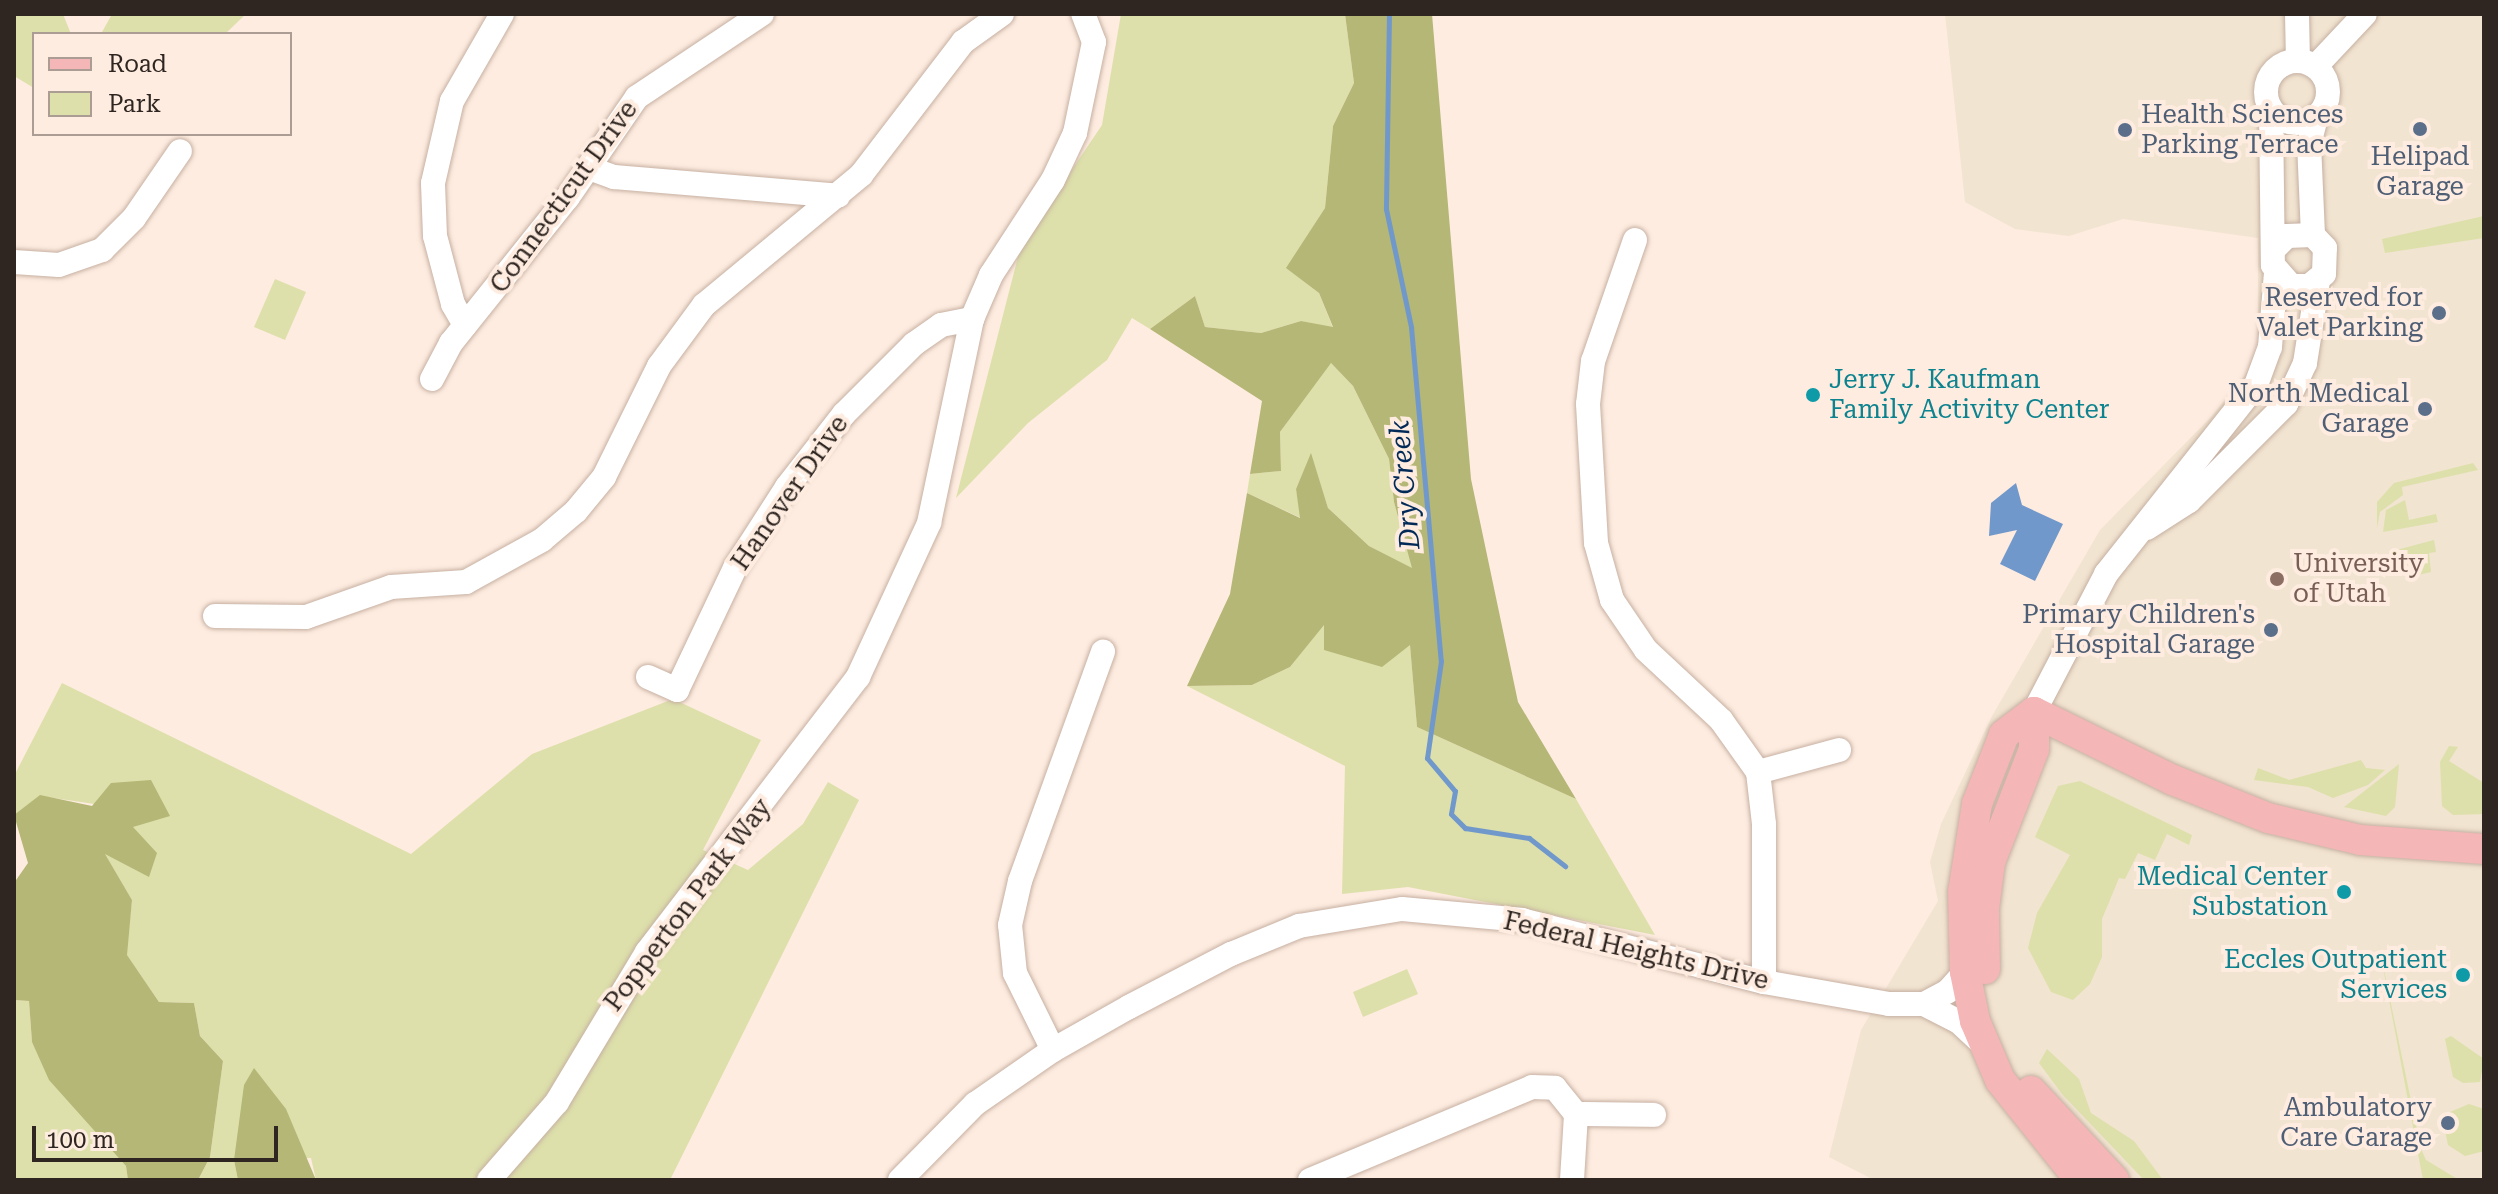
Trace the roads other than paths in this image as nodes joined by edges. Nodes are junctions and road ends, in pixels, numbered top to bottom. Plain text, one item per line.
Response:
1 (502, 14) edge
2 (762, 14) edge
3 (1002, 14) edge
4 (1083, 14) edge
5 (2297, 14) edge
6 (2365, 14) edge
7 (2307, 63) junction
8 (2271, 110) junction
9 (2316, 118) junction
10 (180, 151) dead end
11 (589, 168) junction
12 (838, 196) junction
13 (2295, 238) junction
14 (1635, 240) dead end
15 (14, 262) edge
16 (2279, 277) junction
17 (2314, 283) junction
18 (972, 319) junction
19 (465, 325) junction
20 (432, 379) dead end
21 (2141, 531) junction
22 (215, 616) dead end
23 (1103, 652) dead end
24 (648, 677) dead end
25 (2034, 712) junction
26 (1839, 750) dead end
27 (1758, 772) junction
28 (2484, 849) edge
29 (1965, 972) junction
30 (1764, 982) junction
31 (1924, 1004) junction
32 (1983, 1044) junction
33 (1053, 1050) junction
34 (1576, 1114) junction
35 (1654, 1115) dead end
36 (489, 1180) edge
37 (900, 1180) edge
38 (1310, 1180) edge
39 (1572, 1180) edge
40 (2080, 1180) edge
41 (2114, 1180) edge

1 - 19 street
2 - 11 street, Connecticut Drive
3 - 12 street
4 - 18 street, Popperton Park Way
5 - 7 street
6 - 7 street
7 - 8 street
7 - 9 street
8 - 9 street
8 - 13 street
9 - 13 street
10 - 15 street
11 - 12 street
11 - 19 street, Connecticut Drive
12 - 22 street
13 - 16 street
13 - 17 street
14 - 27 street
16 - 17 street
16 - 21 street
17 - 21 street
18 - 24 street, Hanover Drive
18 - 36 street, Popperton Park Way
19 - 20 street, Connecticut Drive
21 - 25 street
23 - 33 street
25 - 28 main road
25 - 29 main road
25 - 41 main road
26 - 27 street
27 - 30 street
29 - 31 street
29 - 32 main road
30 - 31 street, Federal Heights Drive
30 - 33 street, Federal Heights Drive
31 - 32 street, Federal Heights Drive
32 - 40 main road
33 - 37 street, Federal Heights Drive
34 - 35 street
34 - 38 street
34 - 39 street

